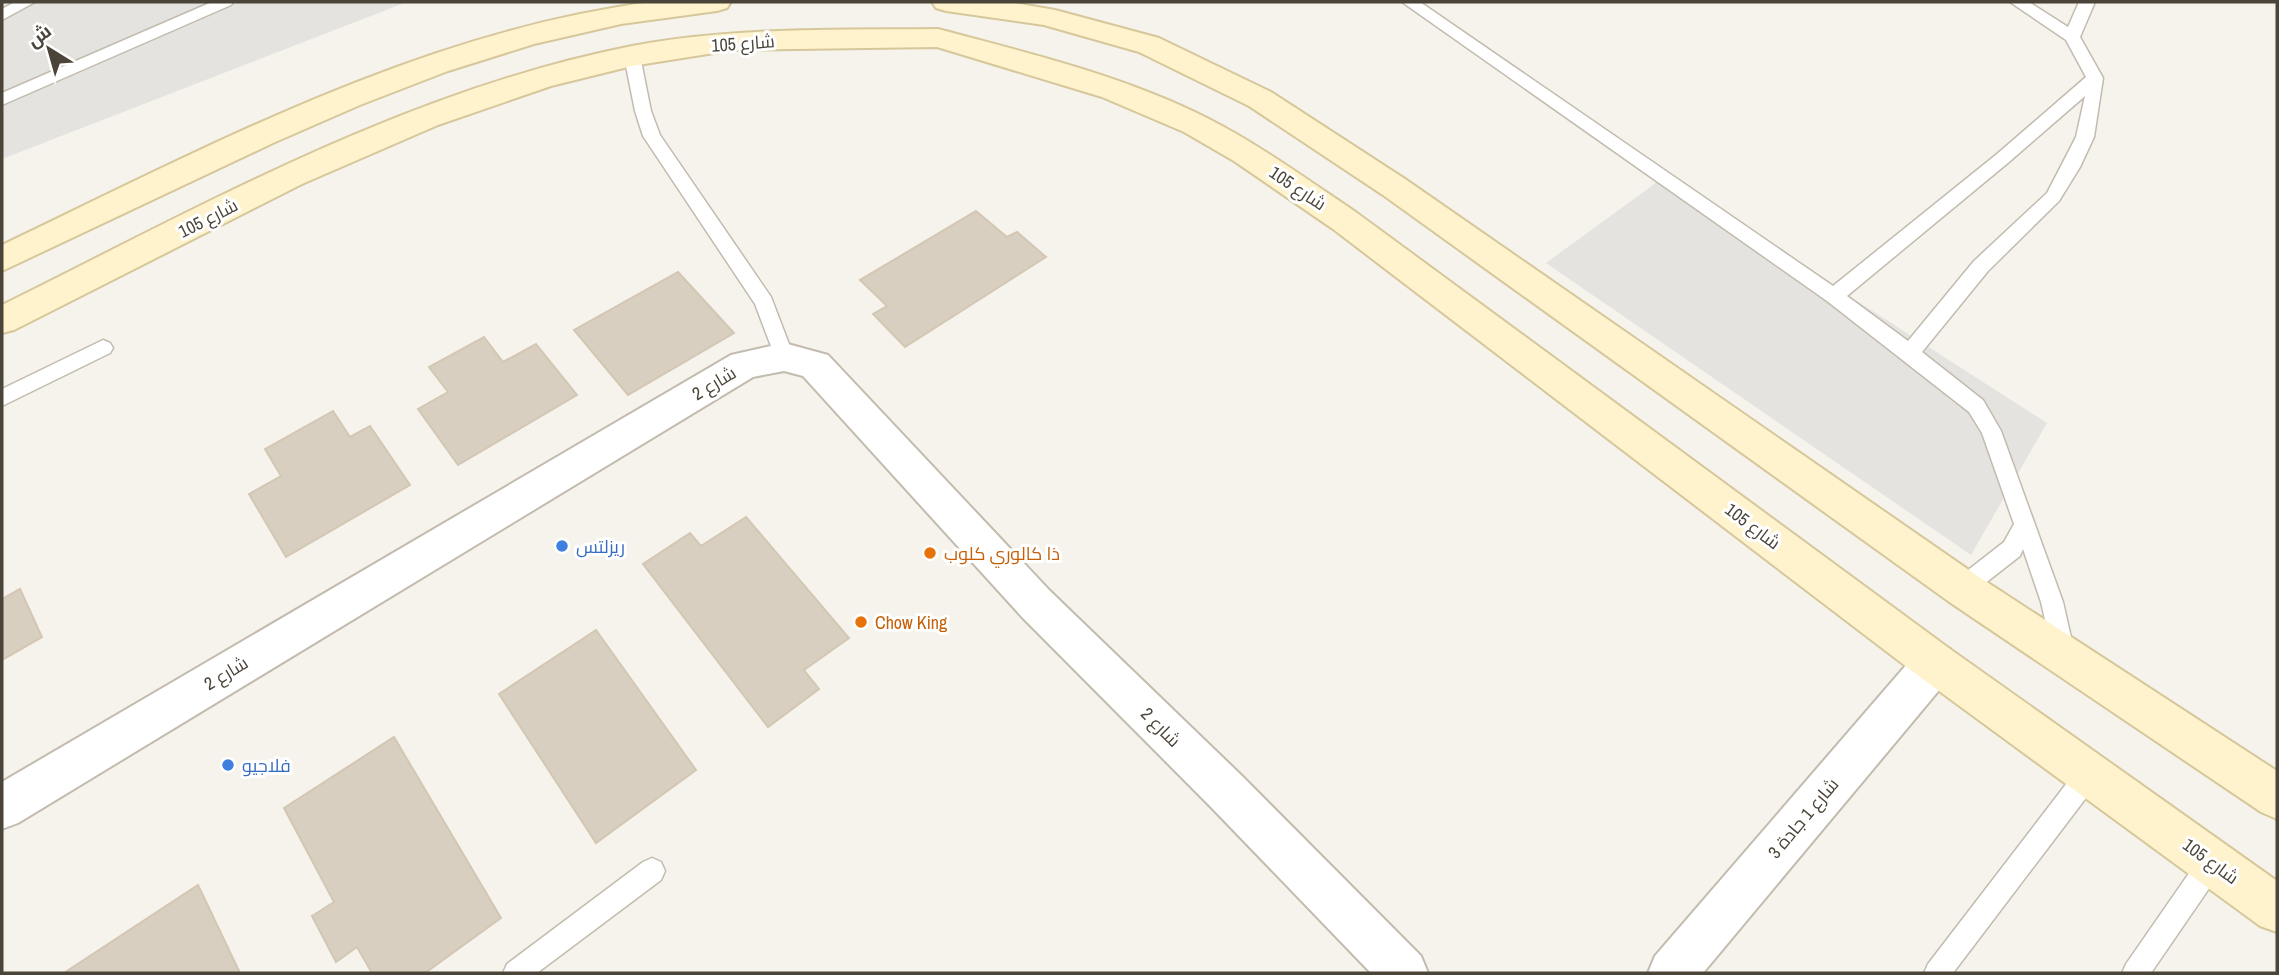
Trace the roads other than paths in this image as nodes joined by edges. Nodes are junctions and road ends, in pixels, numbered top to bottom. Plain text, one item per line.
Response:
1 (27, 2) edge
2 (225, 2) edge
3 (717, 2) edge
4 (946, 2) edge
5 (1410, 2) edge
6 (2018, 2) edge
7 (2087, 2) edge
8 (2, 15) edge
9 (2072, 37) junction
10 (632, 56) junction
11 (2095, 78) junction
12 (2, 99) edge
13 (1394, 187) junction
14 (116, 204) junction
15 (1345, 220) junction
16 (154, 246) junction
17 (2, 258) edge
18 (1834, 296) junction
19 (2, 320) edge
20 (103, 348) dead end
21 (1910, 353) junction
22 (784, 357) junction
23 (2, 398) edge
24 (2025, 524) junction
25 (1962, 588) junction
26 (2064, 655) junction
27 (1935, 663) junction
28 (2090, 774) junction
29 (2277, 797) edge
30 (2, 807) edge
31 (2212, 862) junction
32 (652, 871) dead end
33 (2277, 909) edge
34 (516, 973) edge
35 (1404, 973) edge
36 (1672, 973) edge
37 (1937, 973) edge
38 (2135, 973) edge

1 - 8 lane
2 - 12 lane
3 - 14 street
4 - 13 street
5 - 18 lane
6 - 9 lane
7 - 9 lane
9 - 11 lane
10 - 15 street, شارع 105
10 - 16 street, شارع 105
10 - 22 lane
11 - 18 lane
11 - 21 lane
13 - 15 street
13 - 25 street
14 - 16 street
14 - 17 street
15 - 27 street, شارع 105
16 - 19 street, شارع 105
18 - 21 lane
20 - 23 lane
21 - 24 lane
22 - 30 street, شارع 2
22 - 35 street, شارع 2
24 - 25 lane
24 - 26 lane
25 - 26 street
26 - 29 street
27 - 28 street, شارع 105
27 - 36 street, شارع 1 جادة 3
28 - 31 street, شارع 105
28 - 37 lane
31 - 33 street, شارع 105
31 - 38 lane
32 - 34 lane

